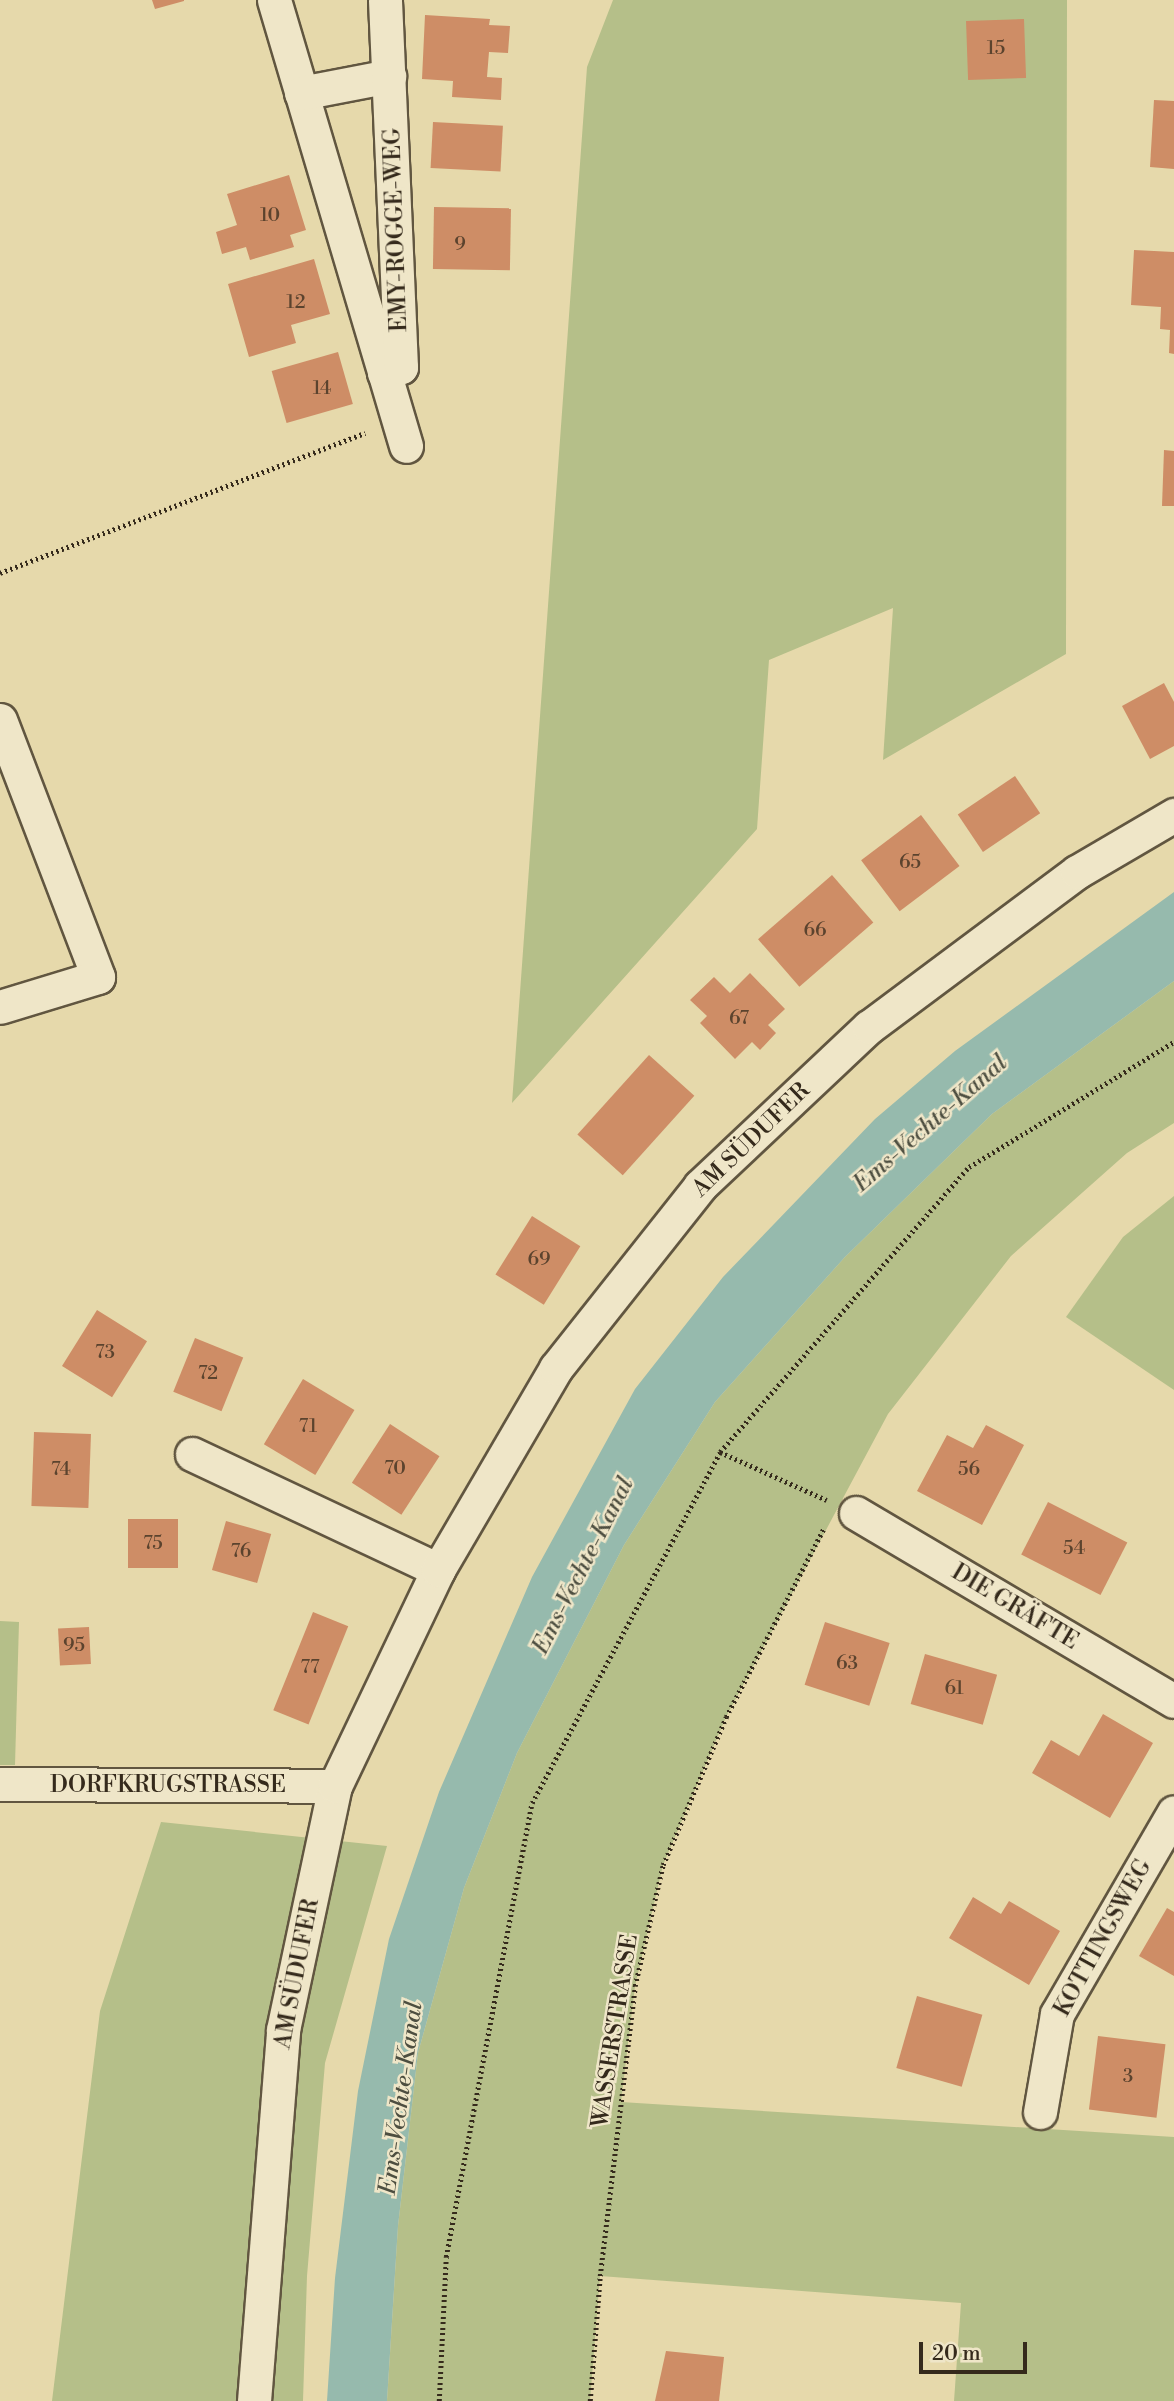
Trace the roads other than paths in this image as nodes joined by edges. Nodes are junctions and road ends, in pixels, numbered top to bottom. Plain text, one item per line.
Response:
1 (274, 0) edge
2 (385, 0) edge
3 (389, 76) junction
4 (301, 93) junction
5 (384, 373) junction
6 (402, 433) road end
7 (0, 720) edge
8 (1174, 815) edge
9 (0, 1007) edge
10 (192, 1454) dead end
11 (856, 1513) road end
12 (438, 1570) junction
13 (1174, 1701) edge
14 (0, 1784) edge
15 (335, 1786) junction
16 (1174, 1812) edge
17 (1040, 2112) dead end
18 (254, 2401) edge

1 - 4 street, EMY-ROGGE-WEG
2 - 3 street, EMY-ROGGE-WEG
3 - 4 street
3 - 5 street, EMY-ROGGE-WEG
4 - 5 street, EMY-ROGGE-WEG
5 - 6 street, EMY-ROGGE-WEG
7 - 9 street
8 - 12 street, AM SÜDUFER
10 - 12 street
11 - 13 street, DIE GRÄFTE
12 - 15 street, AM SÜDUFER
14 - 15 street, DORFKRUGSTRASSE
15 - 18 street, AM SÜDUFER
16 - 17 street, KOTTINGSWEG

